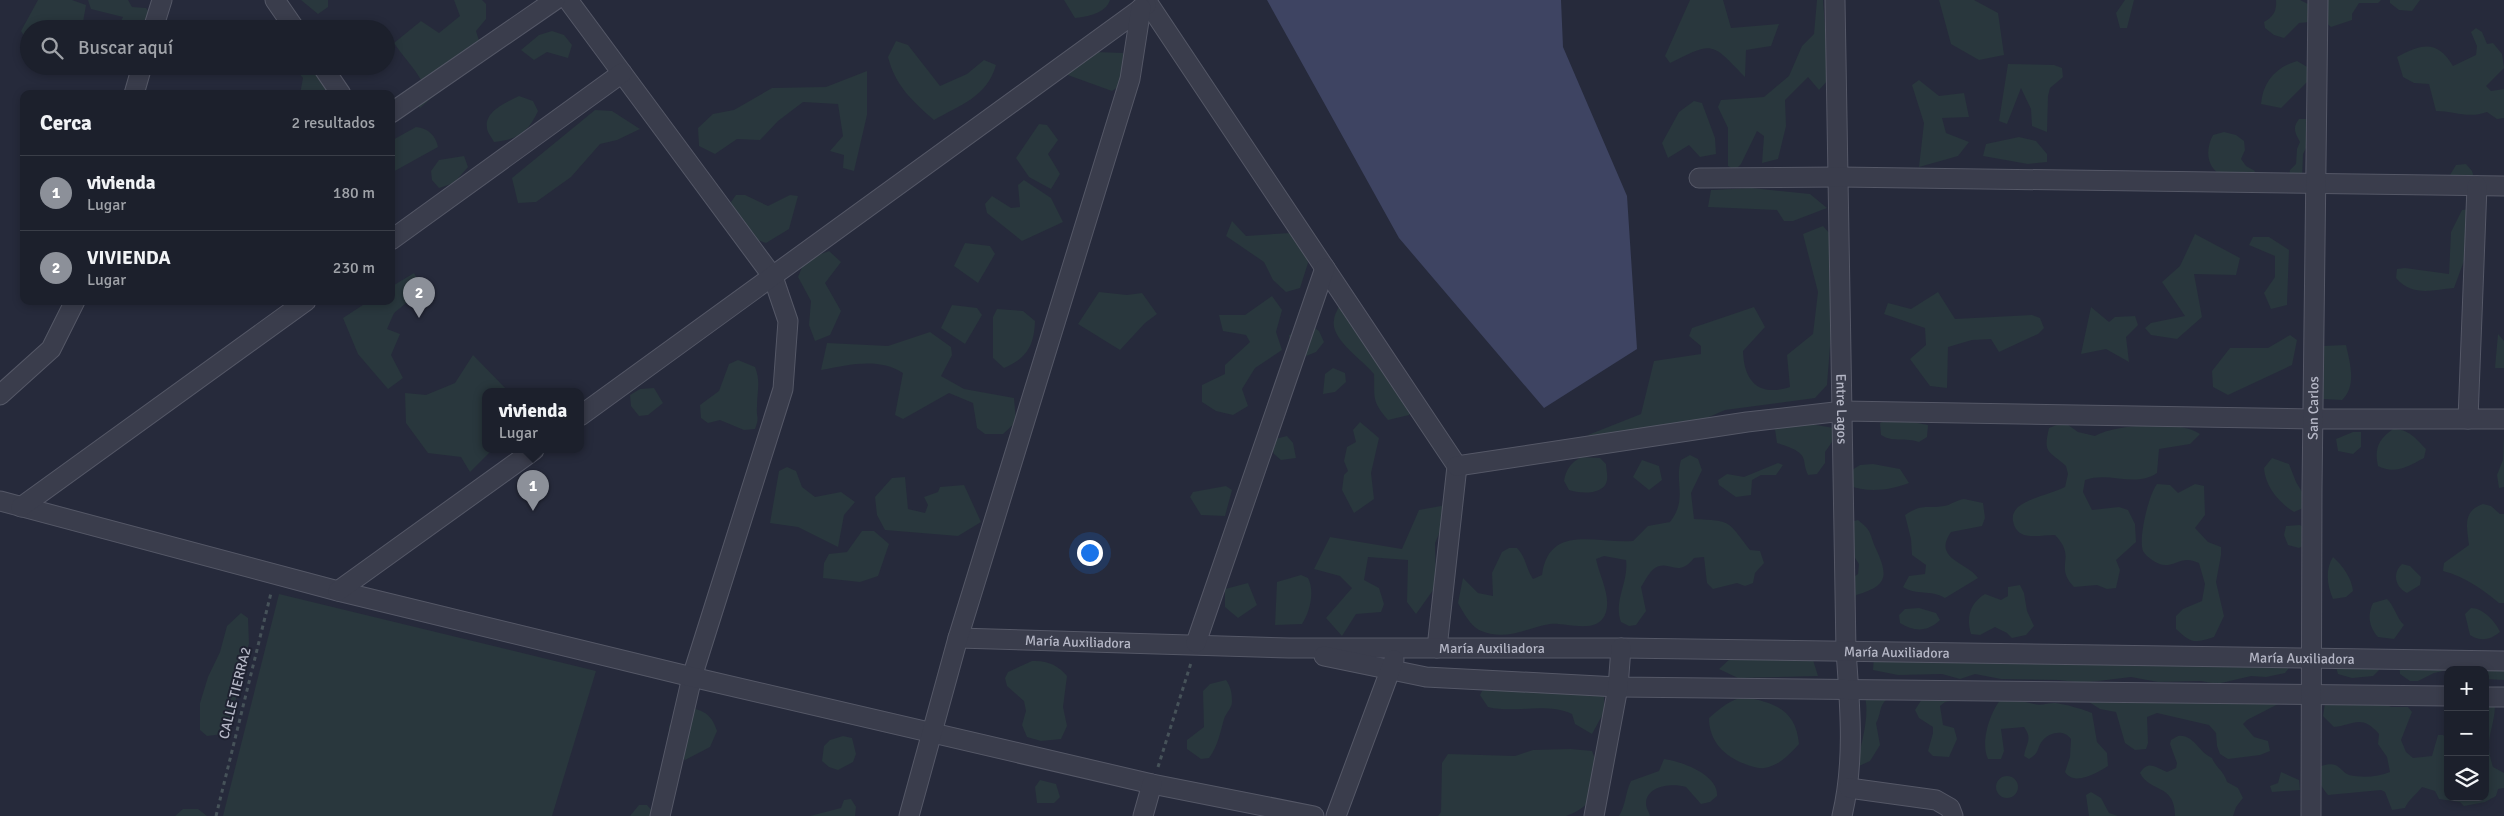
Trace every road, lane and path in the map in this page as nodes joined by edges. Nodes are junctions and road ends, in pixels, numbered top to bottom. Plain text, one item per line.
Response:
1 (162, 0) edge
2 (274, 0) edge
3 (554, 0) edge
4 (568, 0) edge
5 (1835, 0) edge
6 (2318, 0) edge
7 (1145, 4) edge
8 (156, 20) edge
9 (288, 20) edge
10 (622, 73) junction
11 (139, 75) edge
12 (328, 75) edge
13 (135, 90) edge
14 (338, 90) edge
15 (395, 109) edge
16 (1840, 177) junction
17 (1699, 178) dead end
18 (2314, 183) junction
19 (2477, 186) junction
20 (2504, 186) edge
21 (395, 237) edge
22 (1325, 268) junction
23 (773, 277) junction
24 (72, 305) edge
25 (294, 305) edge
26 (0, 395) edge
27 (1843, 411) junction
28 (584, 413) edge
29 (2313, 419) junction
30 (2468, 419) junction
31 (2504, 419) edge
32 (530, 453) edge
33 (1457, 466) junction
34 (0, 501) edge
35 (21, 507) junction
36 (276, 575) junction
37 (338, 591) junction
38 (958, 638) junction
39 (1196, 643) junction
40 (1288, 648) junction
41 (1398, 648) junction
42 (1437, 648) junction
43 (1621, 648) junction
44 (1846, 651) junction
45 (2311, 658) junction
46 (2504, 661) edge
47 (1390, 671) junction
48 (692, 677) junction
49 (1618, 687) junction
50 (1849, 689) junction
51 (2310, 694) junction
52 (2444, 696) edge
53 (2489, 697) edge
54 (2504, 697) edge
55 (931, 733) junction
56 (1152, 784) junction
57 (1849, 788) junction
58 (216, 816) edge
59 (660, 816) edge
60 (909, 816) edge
61 (1143, 816) edge
62 (1314, 816) edge
63 (1336, 816) edge
64 (1594, 816) edge
65 (1842, 816) edge
66 (1954, 816) edge
67 (2311, 816) edge

1 - 8 street
2 - 9 street
3 - 15 street
4 - 10 street
5 - 16 street, Entre Lagos
6 - 18 street, San Carlos
7 - 22 street
7 - 23 street
7 - 38 street
10 - 21 street
10 - 23 street
11 - 13 street
12 - 14 street
16 - 17 street
16 - 18 street
16 - 27 street, Entre Lagos
18 - 19 street
18 - 29 street, San Carlos
19 - 20 street
19 - 30 street
22 - 33 street
22 - 39 street
23 - 28 street
23 - 48 street
24 - 26 street
25 - 35 street
27 - 29 street
27 - 33 street
27 - 44 street, Entre Lagos
29 - 30 street
29 - 45 street, San Carlos
30 - 31 street
32 - 37 street
33 - 42 street
34 - 35 street
35 - 36 street
36 - 37 street
36 - 58 path, CALLE TIERRA2
37 - 48 street
38 - 39 street, María Auxiliadora
38 - 55 street
39 - 40 street, María Auxiliadora
39 - 56 path
40 - 41 street, María Auxiliadora
40 - 47 street, María Auxiliadora
41 - 42 street, María Auxiliadora
41 - 47 street
42 - 43 street, María Auxiliadora
43 - 44 street, María Auxiliadora
43 - 49 street
44 - 45 street, María Auxiliadora
44 - 50 street, Entre Lagos
45 - 46 street, María Auxiliadora
45 - 51 street, San Carlos
47 - 49 street, María Auxiliadora
47 - 63 street
48 - 55 street
48 - 59 street
49 - 50 street, María Auxiliadora
49 - 64 street
50 - 51 street, María Auxiliadora
50 - 57 street, Entre Lagos
51 - 52 street, María Auxiliadora
51 - 67 street, San Carlos
53 - 54 street
55 - 56 street
55 - 60 street
56 - 61 street
56 - 62 street
57 - 65 street, Entre Lagos
57 - 66 street

